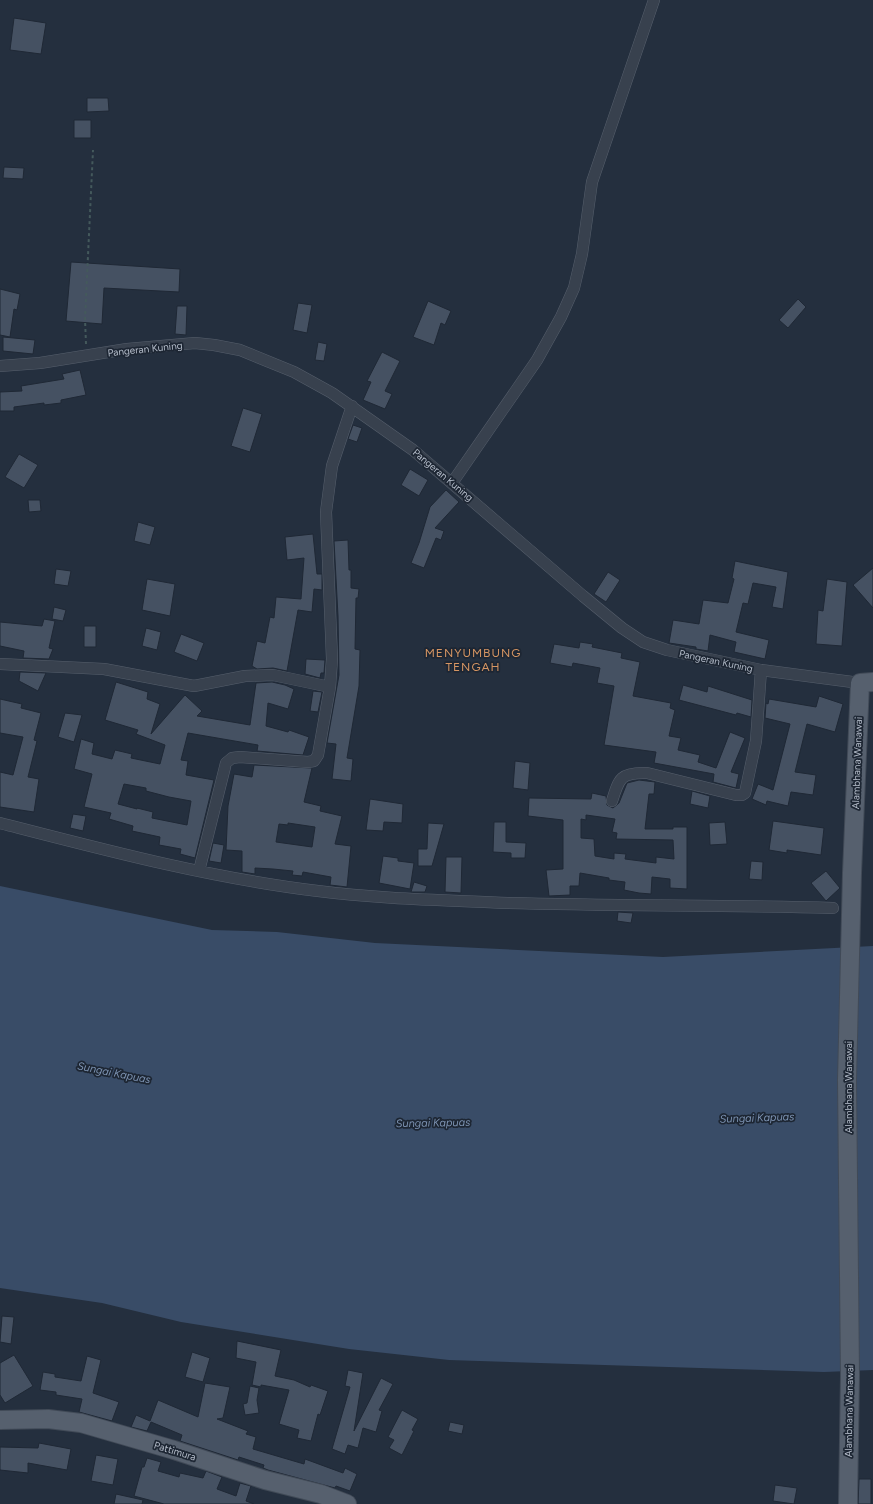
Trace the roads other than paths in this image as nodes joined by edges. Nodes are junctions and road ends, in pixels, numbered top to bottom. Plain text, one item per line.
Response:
1 (654, 0) edge
2 (0, 366) edge
3 (352, 406) junction
4 (452, 483) junction
5 (0, 664) edge
6 (761, 670) junction
7 (867, 683) edge
8 (330, 687) junction
9 (612, 801) dead end
10 (0, 823) edge
11 (199, 871) junction
12 (834, 908) dead end
13 (0, 1420) edge
14 (849, 1498) edge
15 (347, 1504) edge

1 - 4 street
2 - 3 street, Pangeran Kuning
3 - 4 street, Pangeran Kuning
3 - 8 street
4 - 6 street, Pangeran Kuning
5 - 8 street
6 - 7 street, Pangeran Kuning
6 - 9 street
7 - 14 main road, Alambhana Wanawai
8 - 11 street
10 - 11 street
11 - 12 street
13 - 15 main road, Pattimura

